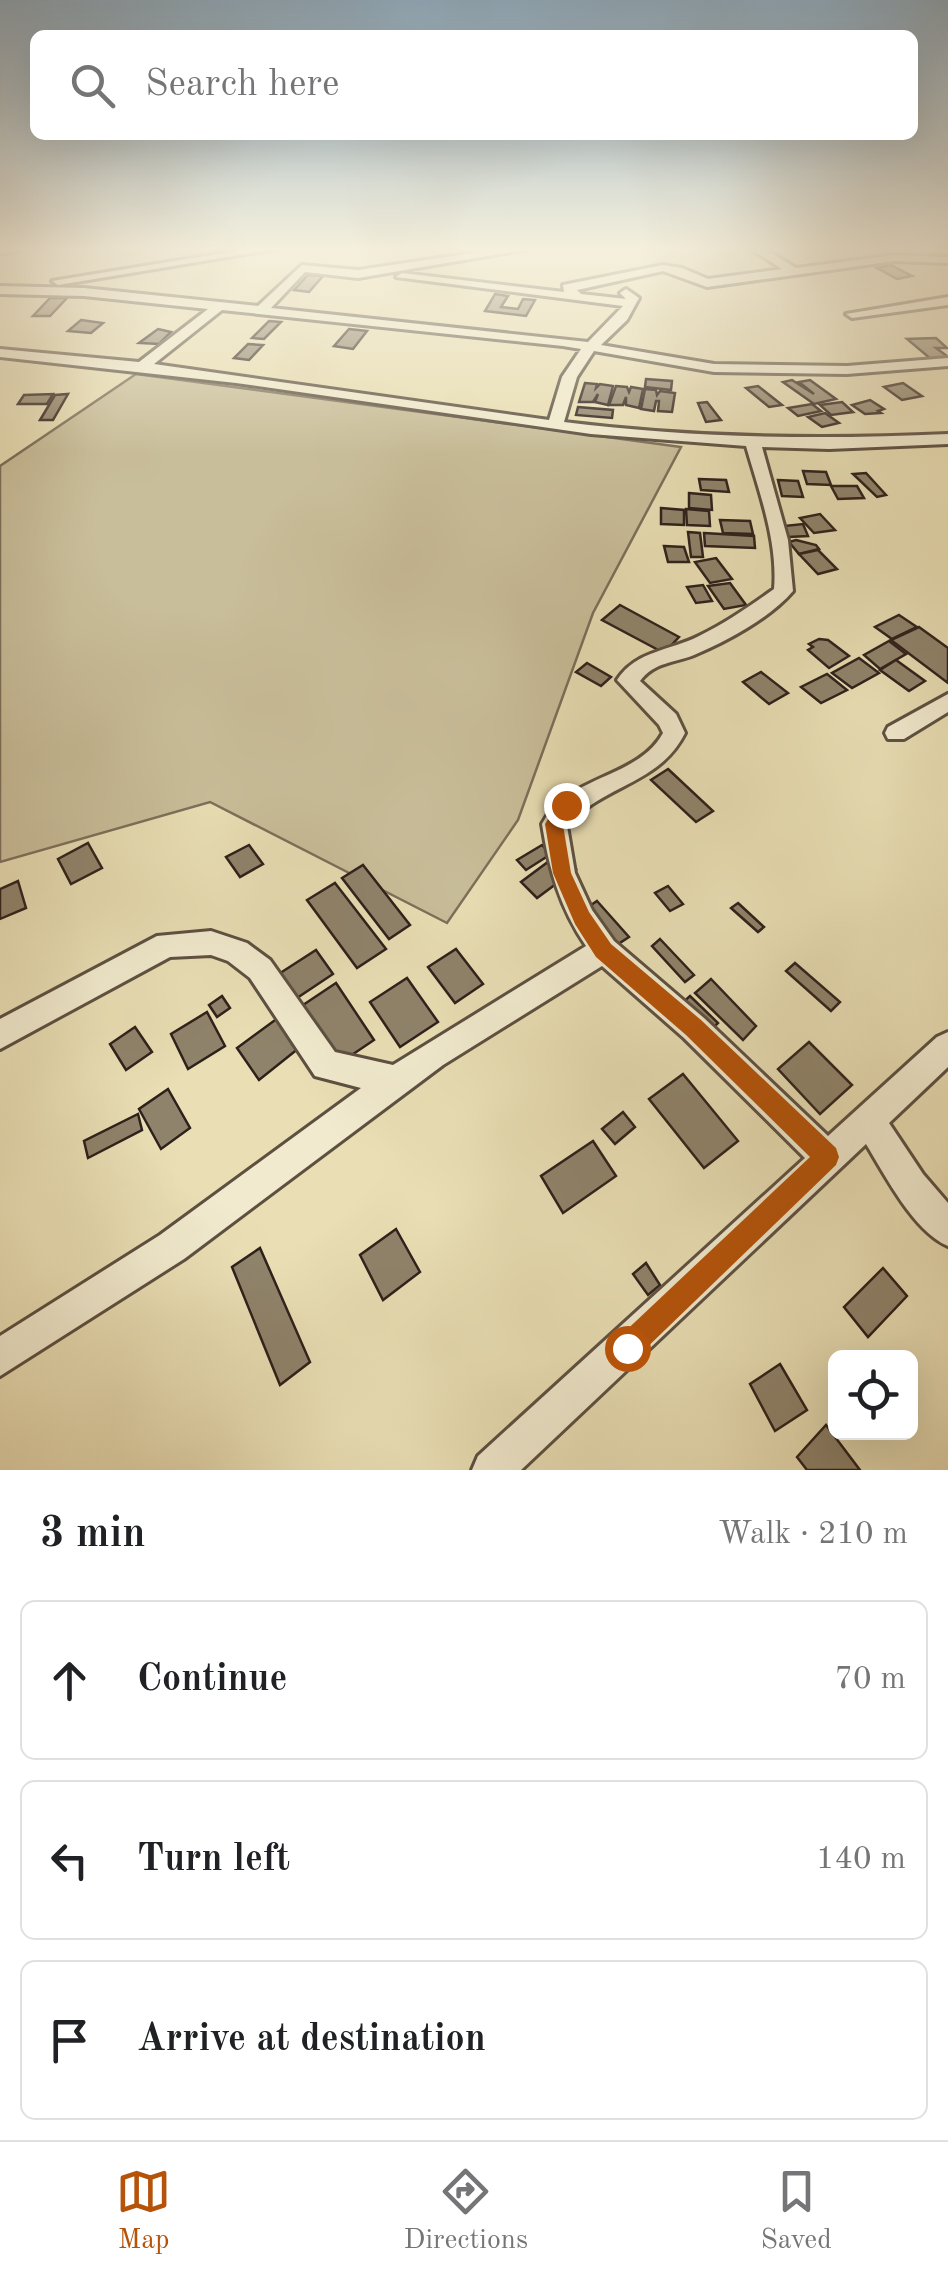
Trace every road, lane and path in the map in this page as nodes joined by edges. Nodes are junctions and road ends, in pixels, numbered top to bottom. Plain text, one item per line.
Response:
1 (206, 316) edge
2 (314, 316) edge
3 (621, 316) edge
4 (592, 349) junction
5 (0, 353) edge
6 (948, 362) edge
7 (142, 367) junction
8 (556, 423) junction
9 (948, 439) edge
10 (752, 440) junction
11 (948, 702) edge
12 (896, 733) dead end
13 (604, 950) junction
14 (0, 1035) edge
15 (948, 1047) edge
16 (397, 1082) junction
17 (868, 1118) junction
18 (827, 1157) junction
19 (948, 1229) edge
20 (0, 1356) edge
21 (492, 1470) edge

1 - 7 street
2 - 4 street
3 - 4 street
4 - 6 street
4 - 8 street
5 - 7 street
7 - 8 street
8 - 10 street
9 - 10 street
10 - 13 street
11 - 12 street
13 - 16 street
13 - 18 street
14 - 16 street
15 - 17 street
16 - 20 street
17 - 18 street
17 - 19 street
18 - 21 street

